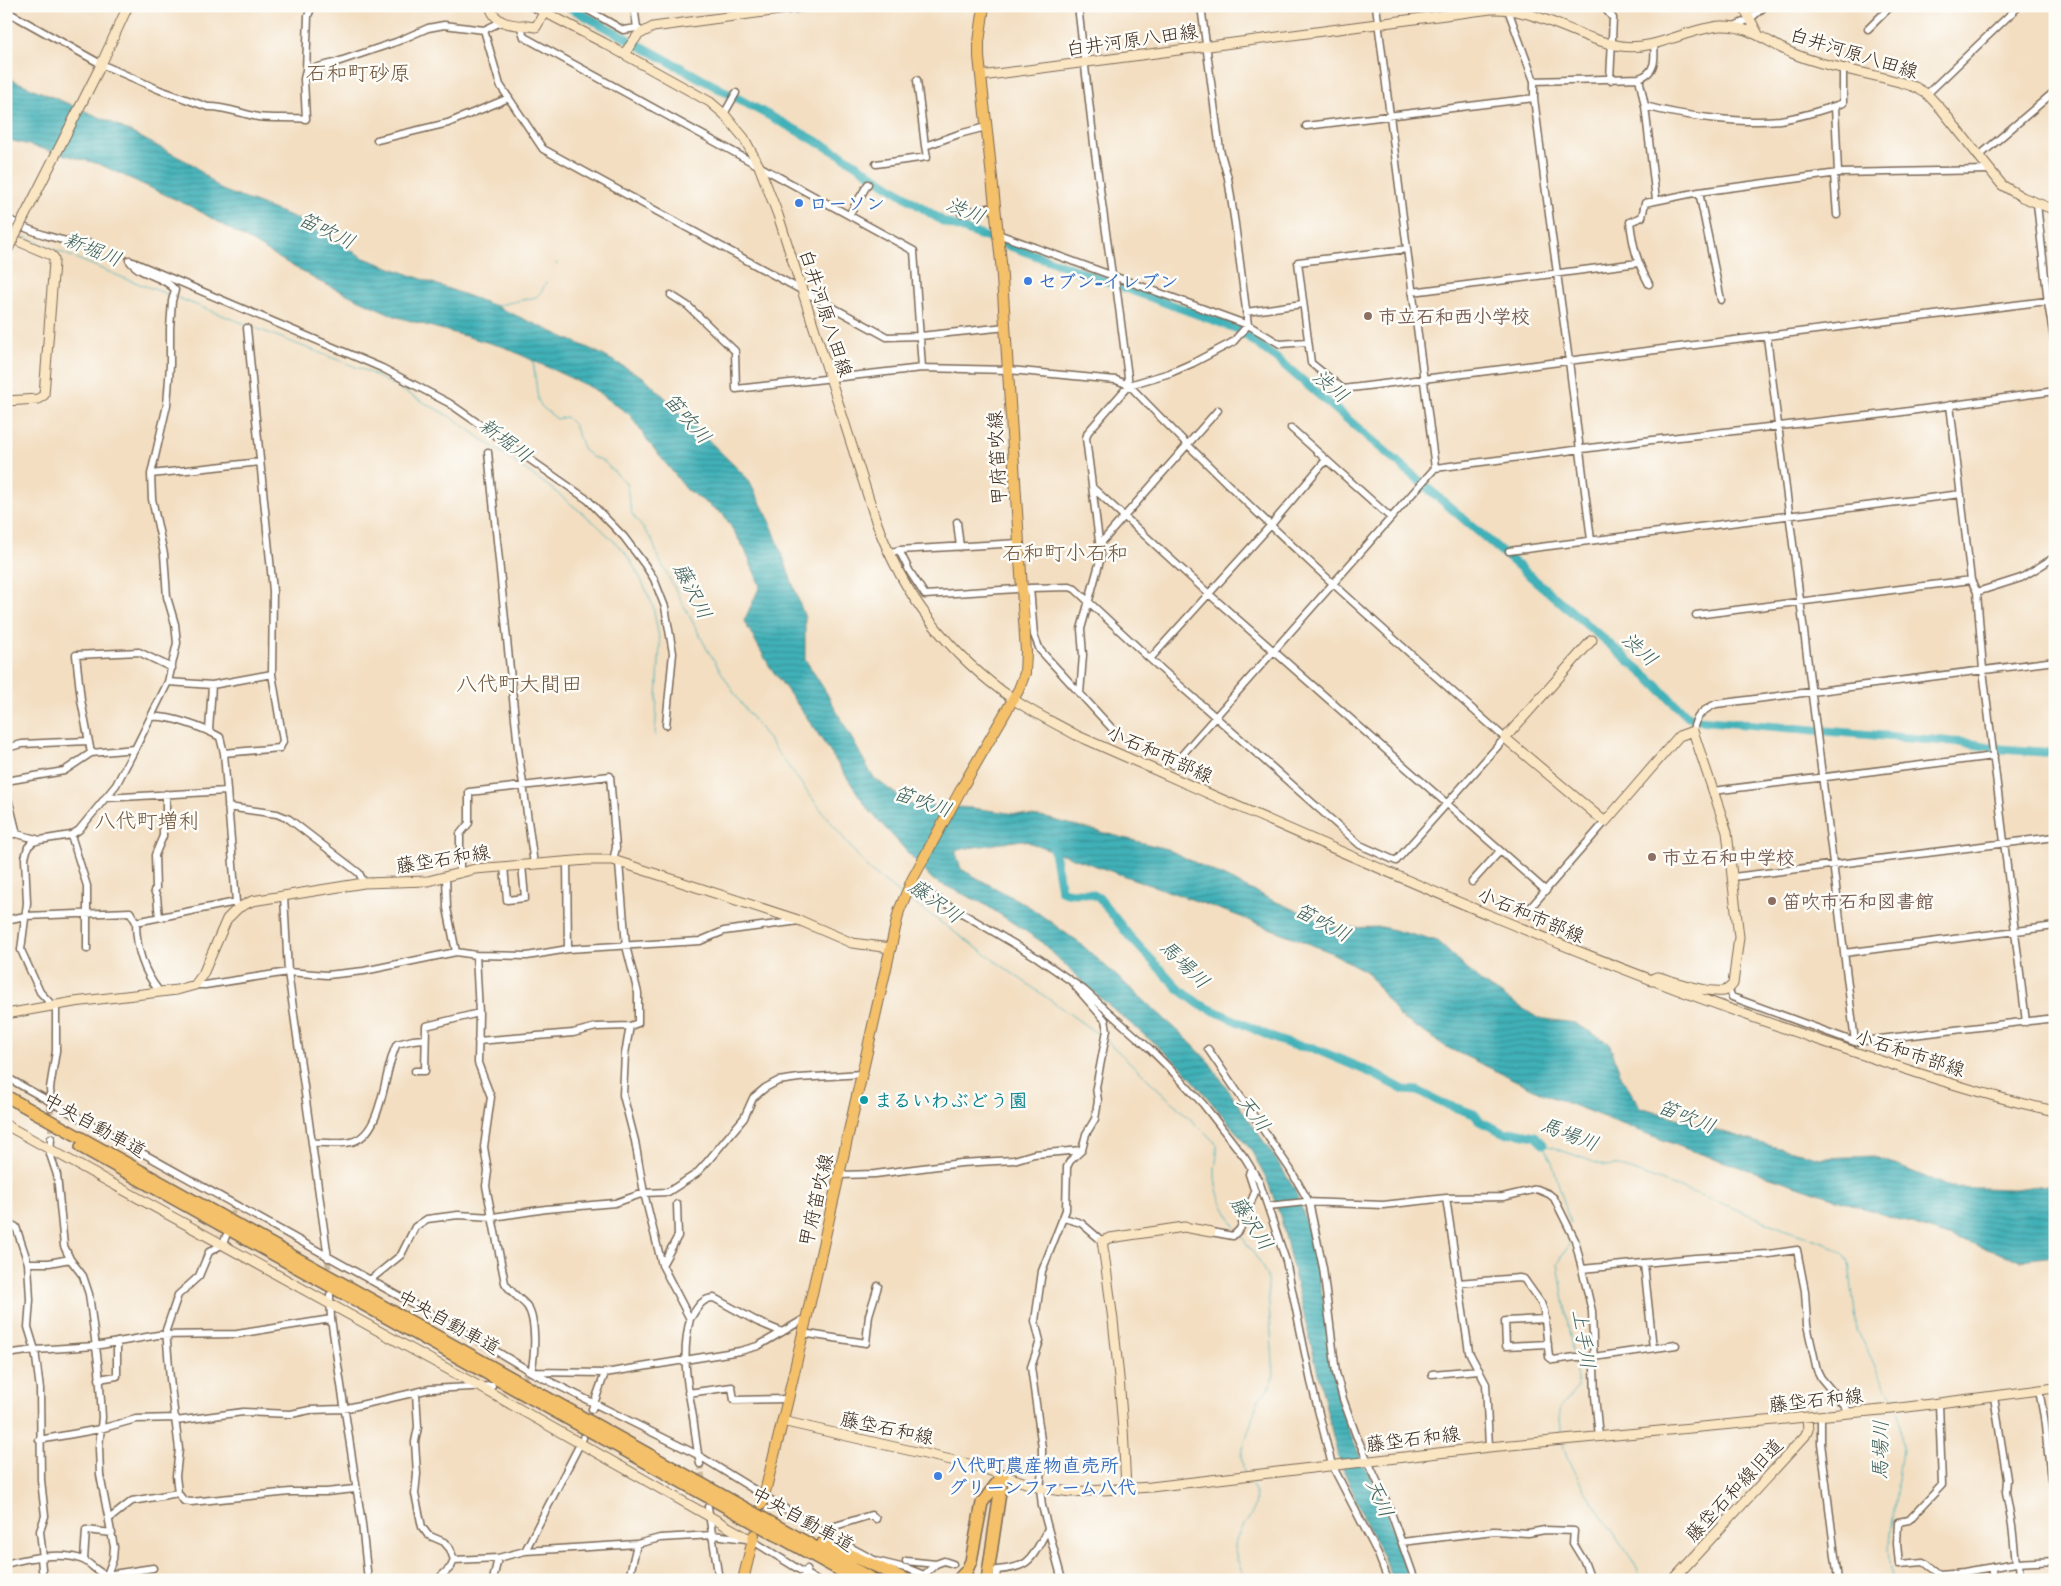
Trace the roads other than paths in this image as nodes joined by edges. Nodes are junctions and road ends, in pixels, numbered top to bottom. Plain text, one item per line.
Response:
1 (128, 6) edge
2 (312, 6) edge
3 (490, 6) edge
4 (533, 6) edge
5 (581, 6) edge
6 (634, 6) edge
7 (808, 6) edge
8 (984, 6) edge
9 (1078, 6) edge
10 (1201, 6) edge
11 (1376, 6) edge
12 (1603, 6) edge
13 (1743, 6) edge
14 (1765, 6) edge
15 (1891, 6) edge
16 (2018, 6) edge
17 (1507, 8) edge
18 (6, 11) edge
19 (544, 13) junction
20 (1750, 19) junction
21 (501, 22) junction
22 (1378, 24) junction
23 (520, 25) junction
24 (1732, 27) junction
25 (1868, 29) dead end
26 (484, 30) junction
27 (639, 32) junction
28 (1758, 34) junction
29 (1654, 43) junction
30 (1612, 44) junction
31 (1205, 46) junction
32 (626, 50) junction
33 (1084, 62) junction
34 (100, 67) junction
35 (1842, 68) junction
36 (306, 70) junction
37 (981, 76) junction
38 (1639, 78) junction
39 (916, 80) dead end
40 (1610, 80) junction
41 (1534, 81) junction
42 (2055, 91) edge
43 (736, 93) dead end
44 (1927, 94) junction
45 (509, 98) junction
46 (1534, 98) junction
47 (1645, 106) junction
48 (1835, 106) junction
49 (724, 114) junction
50 (1390, 116) junction
51 (1306, 126) dead end
52 (986, 127) junction
53 (377, 140) dead end
54 (925, 146) junction
55 (1978, 157) junction
56 (876, 164) dead end
57 (759, 166) junction
58 (1989, 170) junction
59 (1836, 174) junction
60 (868, 184) dead end
61 (1699, 192) junction
62 (1656, 200) junction
63 (2037, 204) junction
64 (995, 207) junction
65 (2055, 210) edge
66 (961, 213) dead end
67 (849, 215) junction
68 (1837, 215) dead end
69 (6, 217) edge
70 (6, 236) edge
71 (998, 236) junction
72 (92, 243) dead end
73 (1406, 250) junction
74 (6, 252) edge
75 (1638, 263) junction
76 (1557, 272) junction
77 (1113, 277) junction
78 (1649, 284) dead end
79 (802, 291) junction
80 (1412, 292) junction
81 (671, 295) dead end
82 (1721, 300) dead end
83 (2055, 300) edge
84 (2048, 303) junction
85 (1302, 304) junction
86 (1246, 312) junction
87 (1246, 326) junction
88 (1006, 327) junction
89 (246, 328) dead end
90 (920, 336) junction
91 (1767, 337) junction
92 (1307, 342) junction
93 (2055, 345) edge
94 (1569, 361) junction
95 (922, 368) junction
96 (1009, 370) junction
97 (830, 379) junction
98 (1424, 379) junction
99 (1129, 385) junction
100 (2055, 391) edge
101 (6, 401) edge
102 (1950, 405) junction
103 (1218, 410) dead end
104 (1779, 426) junction
105 (1291, 428) dead end
106 (1186, 445) junction
107 (1581, 450) junction
108 (488, 452) dead end
109 (1326, 460) junction
110 (260, 462) junction
111 (1435, 468) junction
112 (151, 474) junction
113 (1093, 488) junction
114 (1960, 494) junction
115 (1790, 514) junction
116 (1123, 517) junction
117 (1391, 518) junction
118 (957, 522) dead end
119 (1270, 526) junction
120 (1591, 540) junction
121 (1019, 543) junction
122 (1100, 544) junction
123 (960, 547) junction
124 (899, 550) junction
125 (1509, 551) dead end
126 (888, 553) junction
127 (2055, 557) edge
128 (1971, 580) junction
129 (1333, 585) junction
130 (1026, 588) junction
131 (1977, 592) junction
132 (1209, 594) junction
133 (1088, 601) junction
134 (1802, 602) junction
135 (1696, 615) dead end
136 (1592, 640) dead end
137 (1275, 652) junction
138 (1150, 659) junction
139 (2055, 661) edge
140 (172, 668) junction
141 (1983, 670) junction
142 (272, 674) junction
143 (168, 682) junction
144 (212, 685) junction
145 (1813, 692) junction
146 (1080, 694) junction
147 (1012, 703) junction
148 (151, 717) junction
149 (1216, 717) junction
150 (666, 725) dead end
151 (1694, 727) junction
152 (209, 731) junction
153 (1117, 734) dead end
154 (1505, 738) junction
155 (88, 741) junction
156 (6, 748) edge
157 (135, 749) junction
158 (91, 753) junction
159 (224, 753) junction
160 (1994, 754) junction
161 (1173, 765) dead end
162 (1822, 777) junction
163 (6, 781) edge
164 (522, 786) junction
165 (6, 790) edge
166 (227, 791) junction
167 (1713, 791) junction
168 (166, 794) junction
169 (105, 798) junction
170 (1446, 804) junction
171 (228, 808) junction
172 (1605, 822) junction
173 (6, 834) edge
174 (17, 834) junction
175 (71, 835) junction
176 (2055, 836) edge
177 (40, 840) junction
178 (2005, 843) junction
179 (1500, 851) junction
180 (567, 862) junction
181 (616, 862) junction
182 (534, 864) junction
183 (1832, 864) junction
184 (522, 865) junction
185 (504, 866) junction
186 (460, 872) junction
187 (446, 877) junction
188 (1733, 877) junction
189 (1472, 882) dead end
190 (364, 883) junction
191 (911, 884) junction
192 (1546, 890) junction
193 (284, 896) junction
194 (237, 905) junction
195 (87, 913) junction
196 (25, 916) junction
197 (1531, 916) dead end
198 (159, 917) junction
199 (6, 920) edge
200 (801, 921) junction
201 (136, 922) junction
202 (2055, 926) edge
203 (2015, 931) junction
204 (626, 946) junction
205 (891, 948) junction
206 (87, 949) dead end
207 (568, 949) junction
208 (456, 952) junction
209 (1844, 953) junction
210 (476, 955) junction
211 (288, 972) junction
212 (1652, 981) junction
213 (1072, 982) junction
214 (195, 985) junction
215 (1728, 989) junction
216 (159, 992) junction
217 (54, 1005) junction
218 (479, 1013) junction
219 (6, 1014) edge
220 (2055, 1018) edge
221 (2026, 1022) junction
222 (630, 1026) junction
223 (425, 1039) junction
224 (478, 1041) junction
225 (1856, 1042) junction
226 (1208, 1049) dead end
227 (415, 1072) dead end
228 (862, 1074) junction
229 (6, 1077) edge
230 (6, 1096) edge
231 (50, 1104) junction
232 (6, 1105) edge
233 (2055, 1111) edge
234 (6, 1125) edge
235 (51, 1138) tunnel mouth
236 (312, 1142) junction
237 (50, 1148) junction
238 (1082, 1150) junction
239 (146, 1156) junction
240 (148, 1164) tunnel mouth
241 (1251, 1168) junction
242 (840, 1174) junction
243 (644, 1193) junction
244 (1446, 1198) junction
245 (1307, 1202) junction
246 (677, 1204) dead end
247 (1271, 1206) junction
248 (493, 1217) junction
249 (1064, 1218) junction
250 (6, 1222) edge
251 (1211, 1232) joint
252 (225, 1240) junction
253 (1102, 1241) junction
254 (70, 1259) junction
255 (328, 1259) junction
256 (28, 1263) junction
257 (1644, 1264) junction
258 (662, 1265) junction
259 (1582, 1269) junction
260 (370, 1280) junction
261 (1458, 1283) junction
262 (878, 1286) dead end
263 (331, 1300) junction
264 (806, 1318) junction
265 (690, 1319) junction
266 (1546, 1319) junction
267 (331, 1320) junction
268 (782, 1332) junction
269 (802, 1333) junction
270 (166, 1335) junction
271 (117, 1342) junction
272 (1548, 1344) junction
273 (1676, 1345) dead end
274 (95, 1346) junction
275 (1652, 1348) junction
276 (35, 1350) junction
277 (6, 1354) edge
278 (1594, 1357) junction
279 (684, 1359) junction
280 (1479, 1370) junction
281 (529, 1373) junction
282 (605, 1373) junction
283 (1432, 1374) dead end
284 (99, 1379) junction
285 (492, 1386) dead end
286 (482, 1388) junction
287 (2055, 1388) edge
288 (2039, 1390) junction
289 (688, 1392) junction
290 (416, 1393) junction
291 (1994, 1397) junction
292 (788, 1399) junction
293 (1939, 1403) junction
294 (593, 1407) junction
295 (343, 1409) junction
296 (1848, 1413) junction
297 (1821, 1416) junction
298 (1807, 1417) junction
299 (176, 1420) junction
300 (782, 1421) junction
301 (100, 1429) junction
302 (1599, 1437) junction
303 (39, 1440) junction
304 (583, 1441) junction
305 (1489, 1447) junction
306 (698, 1455) junction
307 (1367, 1461) junction
308 (700, 1464) tunnel mouth
309 (1334, 1465) junction
310 (1003, 1475) junction
311 (2055, 1480) edge
312 (1040, 1488) junction
313 (1126, 1488) junction
314 (355, 1489) junction
315 (178, 1492) junction
316 (762, 1500) junction
317 (740, 1504) junction
318 (708, 1506) dead end
319 (710, 1516) junction
320 (109, 1519) junction
321 (876, 1519) dead end
322 (1048, 1529) junction
323 (112, 1533) junction
324 (713, 1535) junction
325 (752, 1538) junction
326 (830, 1538) junction
327 (1402, 1542) junction
328 (637, 1544) junction
329 (525, 1551) junction
330 (42, 1558) junction
331 (498, 1558) junction
332 (84, 1560) junction
333 (454, 1560) junction
334 (906, 1561) dead end
335 (2055, 1561) edge
336 (2017, 1563) junction
337 (6, 1564) edge
338 (936, 1564) junction
339 (953, 1564) dead end
340 (1992, 1567) junction
341 (153, 1568) dead end
342 (1964, 1572) junction
343 (804, 1574) edge
344 (105, 1577) edge
345 (1940, 1577) edge
346 (925, 1578) edge
347 (43, 1580) edge
348 (368, 1580) edge
349 (437, 1580) edge
350 (493, 1580) edge
351 (630, 1580) edge
352 (719, 1580) edge
353 (743, 1580) edge
354 (816, 1580) edge
355 (855, 1580) edge
356 (874, 1580) edge
357 (907, 1580) edge
358 (958, 1580) edge
359 (987, 1580) edge
360 (996, 1580) edge
361 (1062, 1580) edge
362 (1388, 1580) edge
363 (1415, 1580) edge
364 (1591, 1580) edge
365 (1673, 1580) edge
366 (1838, 1580) edge
367 (1965, 1580) edge
368 (1992, 1580) edge
369 (2020, 1580) edge

1 - 34 main road
2 - 36 street
3 - 21 main road
4 - 19 main road, 白井河原八田線
5 - 27 street
6 - 27 street
7 - 27 main road
8 - 37 main road, 甲府笛吹線
9 - 33 street
10 - 31 street
11 - 22 street
12 - 30 street
13 - 20 main road
14 - 20 street
15 - 25 street
16 - 44 street
17 - 22 main road, 白井河原八田線
17 - 30 main road, 白井河原八田線
17 - 41 street
18 - 34 street
19 - 23 main road
19 - 32 main road, 白井河原八田線
20 - 24 street
20 - 28 main road
21 - 23 main road
21 - 26 street
22 - 31 main road, 白井河原八田線
22 - 50 street
23 - 57 street
24 - 28 main road, 白井河原八田線
24 - 29 main road, 白井河原八田線
26 - 36 street
26 - 45 street
27 - 32 main road
28 - 35 main road, 白井河原八田線
29 - 30 main road, 白井河原八田線
29 - 38 street
30 - 40 street
31 - 33 main road, 白井河原八田線
31 - 86 street
32 - 49 main road, 白井河原八田線
33 - 37 main road, 白井河原八田線
33 - 77 street
34 - 36 street
34 - 74 main road, bridge
35 - 44 main road, 白井河原八田線
35 - 48 street
37 - 52 main road, 甲府笛吹線
38 - 40 street
38 - 47 street
39 - 54 street
40 - 41 street
41 - 46 street
42 - 55 street
43 - 49 street
44 - 55 main road, 白井河原八田線
45 - 53 street
45 - 79 street
46 - 50 street
46 - 76 street
47 - 48 street
47 - 62 street
48 - 59 street
49 - 57 main road, 白井河原八田線
50 - 51 street
50 - 73 street
52 - 54 street
52 - 64 main road, 甲府笛吹線
54 - 56 street
55 - 58 main road, 白井河原八田線
57 - 67 street
57 - 79 main road, 白井河原八田線
58 - 59 street
58 - 63 main road, 白井河原八田線
59 - 61 street
59 - 68 street
60 - 67 street
61 - 62 street
61 - 82 street
62 - 75 street
63 - 65 main road, 白井河原八田線
63 - 84 street
64 - 66 street
64 - 71 main road, 甲府笛吹線
67 - 90 street
69 - 72 street
70 - 101 main road
71 - 77 street
71 - 88 main road, 甲府笛吹線
73 - 80 street
73 - 85 street
75 - 76 street
75 - 78 street
76 - 80 street
76 - 94 street
77 - 87 street
77 - 99 street
79 - 90 street
79 - 97 main road, 白井河原八田線
80 - 98 street
81 - 97 street
83 - 84 street
84 - 91 street
84 - 93 street
85 - 86 street
85 - 92 street
86 - 87 street
87 - 92 street
87 - 99 street
88 - 90 street
88 - 96 main road, 甲府笛吹線
89 - 110 street
90 - 95 street
91 - 94 street
91 - 104 street
92 - 98 street
94 - 98 street
94 - 107 street
95 - 96 street
95 - 97 street
96 - 99 street
96 - 121 main road, 甲府笛吹線
97 - 126 main road, 白井河原八田線
98 - 111 street
99 - 106 street
99 - 113 street
100 - 102 street
102 - 104 street
102 - 114 street
103 - 106 street
104 - 107 street
104 - 115 street
105 - 109 street
106 - 116 street
106 - 119 street
107 - 111 street
107 - 120 street
108 - 164 street
109 - 117 street
109 - 119 street
110 - 112 street
110 - 142 street
111 - 117 street
112 - 140 street
112 - 150 street
113 - 116 street
113 - 122 street
114 - 115 street
114 - 128 street
115 - 120 street
115 - 134 street
116 - 122 street
116 - 132 street
117 - 129 street
118 - 123 street
119 - 129 street
119 - 132 street
120 - 125 street
121 - 123 street
121 - 130 main road, 甲府笛吹線
122 - 133 street
123 - 124 street
124 - 126 street
124 - 130 street
126 - 147 main road, 白井河原八田線
127 - 131 street
128 - 131 street
128 - 134 street
129 - 137 street
129 - 154 street
130 - 133 street
130 - 146 street
130 - 147 main road, 甲府笛吹線
131 - 141 street
132 - 137 street
132 - 138 street
133 - 138 street
133 - 146 street
134 - 135 street
134 - 145 street
136 - 154 main road
137 - 149 street
137 - 170 street
138 - 149 street
139 - 141 street
140 - 143 street
140 - 155 street
141 - 145 street
141 - 160 street
142 - 144 street
142 - 159 street
143 - 144 street
143 - 148 street
144 - 152 street
145 - 151 street
145 - 162 street
146 - 153 street
147 - 191 main road, 甲府笛吹線
147 - 212 main road, 小石和市部線
148 - 152 street
148 - 157 street
149 - 161 street
149 - 170 street
151 - 167 main road
151 - 172 main road
152 - 159 street
154 - 170 street
154 - 172 main road
155 - 156 street
155 - 158 street
157 - 158 street
157 - 169 street
158 - 163 street
159 - 166 street
160 - 162 street
160 - 178 street
162 - 167 street
162 - 183 street
164 - 181 street
164 - 182 street
164 - 186 street
165 - 174 street
166 - 168 street
166 - 171 street
167 - 188 main road
168 - 169 street
168 - 198 street
169 - 175 street
170 - 179 street
171 - 190 street
171 - 194 street
172 - 192 street
173 - 174 street
174 - 177 street
175 - 177 street
175 - 195 street
176 - 178 street
177 - 196 street
178 - 183 street
178 - 203 street
179 - 189 street
179 - 192 street
180 - 181 main road, 藤垈石和線
180 - 182 main road, 藤垈石和線
180 - 207 street
181 - 200 main road, 藤垈石和線
181 - 204 street
182 - 184 main road, 藤垈石和線
183 - 188 street
183 - 209 street
184 - 185 main road, 藤垈石和線
184 - 185 street
185 - 186 main road, 藤垈石和線
186 - 187 main road, 藤垈石和線
187 - 190 main road, 藤垈石和線
187 - 208 street
188 - 215 main road
190 - 193 main road, 藤垈石和線
191 - 205 main road, 甲府笛吹線
191 - 213 street
192 - 197 street
193 - 194 main road, 藤垈石和線
193 - 211 street
194 - 198 street
194 - 214 main road
195 - 196 street
195 - 201 street
195 - 206 street
196 - 199 street
196 - 217 street
198 - 201 street
200 - 204 street
200 - 205 main road, 藤垈石和線
201 - 216 street
202 - 203 street
203 - 209 street
203 - 221 street
204 - 207 street
204 - 222 street
205 - 228 main road, 甲府笛吹線
207 - 210 street
208 - 210 street
208 - 211 street
209 - 225 street
210 - 218 street
211 - 214 street
211 - 236 street
212 - 215 main road
212 - 233 main road, 小石和市部線
213 - 238 street
213 - 241 street
214 - 216 main road
215 - 225 street
216 - 217 main road
217 - 219 main road
217 - 231 street
218 - 223 street
218 - 224 street
220 - 221 street
221 - 225 street
222 - 224 street
222 - 243 street
223 - 227 street
223 - 236 street
224 - 248 street
226 - 245 street
228 - 242 main road, 甲府笛吹線
228 - 243 street
229 - 231 street
230 - 317 highway, 中央自動車道
231 - 239 street
232 - 355 highway, 中央自動車道
234 - 237 main road
235 - 237 street
236 - 255 street
237 - 252 main road
237 - 254 street
238 - 242 street
238 - 249 street
239 - 240 street
239 - 255 street
241 - 247 street
241 - 251 street
242 - 264 main road, 甲府笛吹線
243 - 248 street
243 - 258 street
244 - 245 street
244 - 259 street
244 - 261 street
245 - 247 street
245 - 307 street
246 - 258 street
247 - 309 street
248 - 260 street
248 - 281 street
249 - 253 street
249 - 312 street
250 - 256 street
251 - 253 main road
252 - 263 main road
252 - 270 street
253 - 313 main road
254 - 256 street
254 - 274 street
255 - 260 street
256 - 276 street
257 - 259 street
257 - 275 street
257 - 296 street
258 - 265 street
259 - 278 street
260 - 281 street
261 - 266 street
261 - 280 street
262 - 269 street
263 - 267 street
263 - 286 main road
264 - 268 street
264 - 269 main road, 甲府笛吹線
265 - 268 street
265 - 279 street
266 - 272 street
266 - 272 street
267 - 270 street
267 - 295 street
268 - 279 street
269 - 292 main road, 甲府笛吹線
270 - 271 street
270 - 299 street
271 - 274 street
271 - 284 street
272 - 278 street
273 - 275 street
274 - 276 street
274 - 284 street
275 - 278 street
276 - 277 street
276 - 303 street
278 - 302 street
279 - 282 street
279 - 289 street
280 - 283 street
280 - 305 street
281 - 282 street
281 - 294 street
282 - 294 street
284 - 301 street
285 - 286 street
286 - 290 street
286 - 304 main road
287 - 288 main road, 藤垈石和線
288 - 291 main road, 藤垈石和線
288 - 311 street
289 - 292 street
289 - 306 street
290 - 295 street
290 - 333 street
291 - 293 main road, 藤垈石和線
291 - 336 street
292 - 300 main road, 甲府笛吹線
293 - 296 main road, 藤垈石和線
293 - 345 street
294 - 306 street
295 - 299 street
295 - 314 street
296 - 297 main road, 藤垈石和線
297 - 298 main road, 藤垈石和線
297 - 366 street
298 - 302 main road, 藤垈石和線
298 - 365 main road, 藤垈石和線旧道
299 - 301 street
299 - 315 street
300 - 310 main road, 藤垈石和線
300 - 316 main road, 甲府笛吹線
301 - 303 street
301 - 320 street
302 - 305 main road, 藤垈石和線
303 - 330 street
304 - 319 main road
304 - 329 street
305 - 307 main road, 藤垈石和線
306 - 308 street
306 - 316 street
307 - 309 main road, 藤垈石和線
307 - 327 street
309 - 313 main road, 藤垈石和線
309 - 362 street
310 - 312 main road, 藤垈石和線
310 - 358 highway
310 - 359 highway
312 - 313 main road, 藤垈石和線
312 - 322 street
314 - 315 street
314 - 348 street
315 - 320 street
316 - 326 street
317 - 356 highway, 中央自動車道
317 - 357 highway
318 - 319 street
319 - 324 street
319 - 325 main road
320 - 323 street
321 - 326 street
322 - 360 street
322 - 361 street
323 - 332 street
323 - 344 street
324 - 325 street
324 - 328 street
324 - 352 street
325 - 343 street
325 - 353 main road
326 - 346 street
327 - 363 street
327 - 364 street
328 - 329 street
328 - 351 street
329 - 331 street
330 - 332 street
330 - 337 street
330 - 347 street
331 - 333 street
331 - 350 street
332 - 344 street
333 - 349 street
334 - 338 street
335 - 336 street
336 - 340 street
336 - 369 street
338 - 339 street
338 - 346 street
340 - 342 street
340 - 368 street
341 - 344 street
342 - 345 street
342 - 367 street
343 - 354 street

